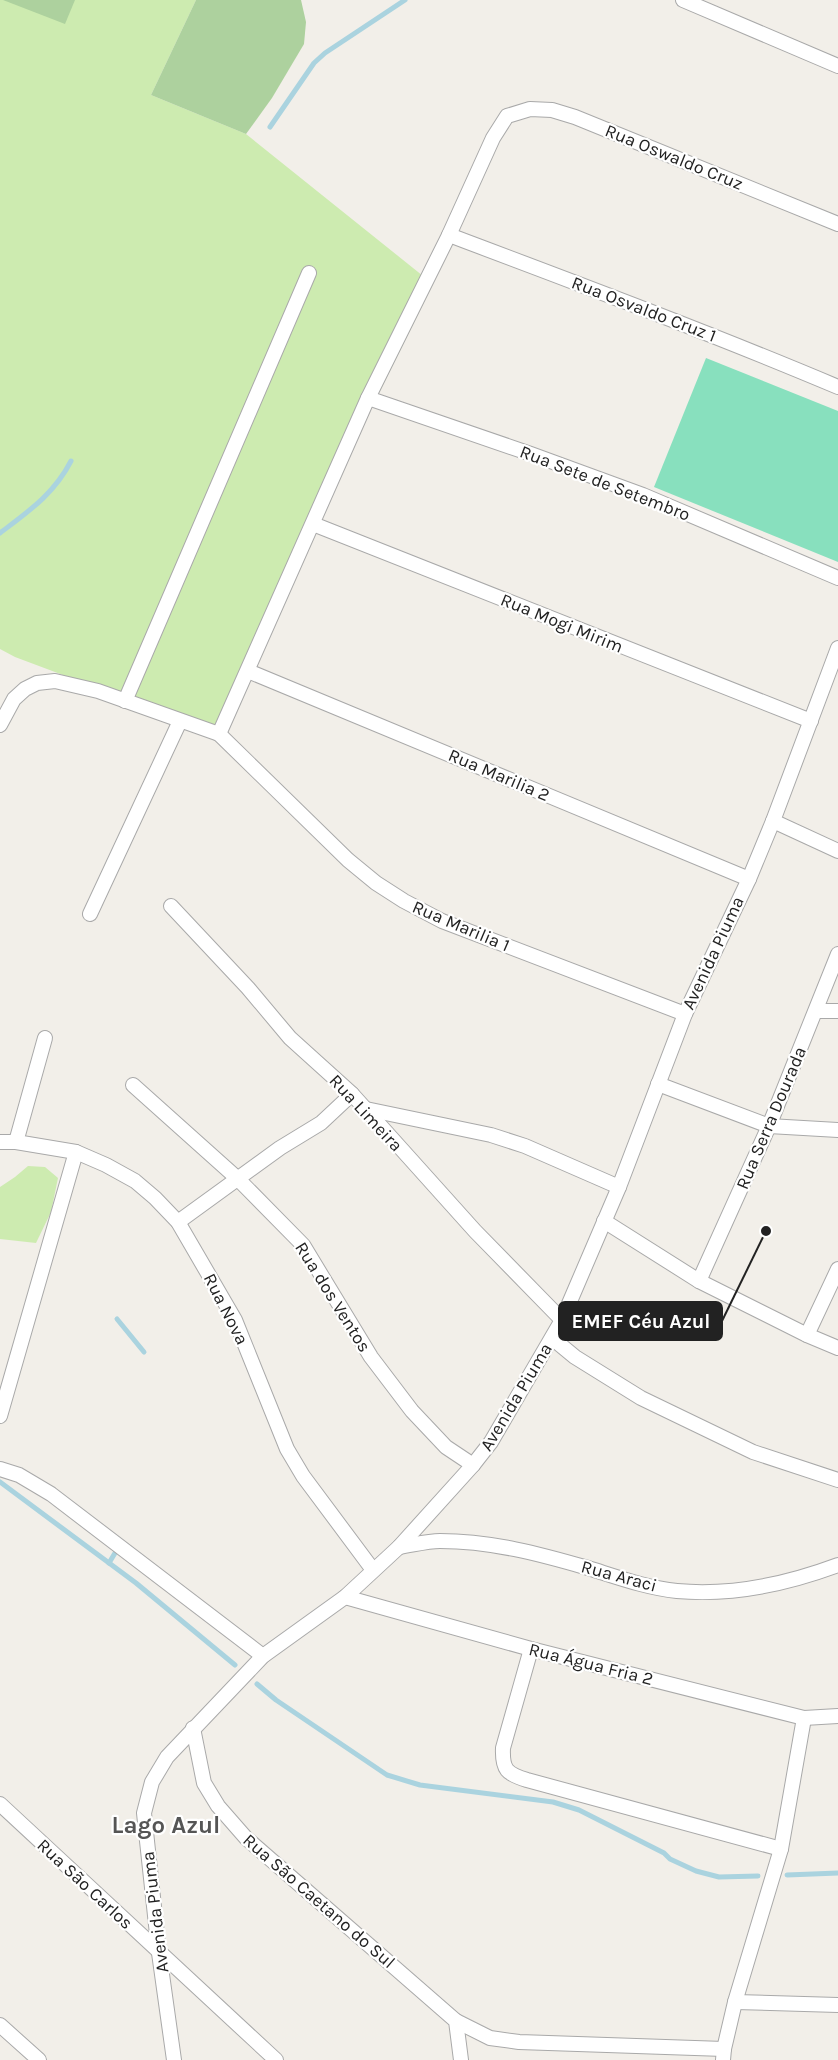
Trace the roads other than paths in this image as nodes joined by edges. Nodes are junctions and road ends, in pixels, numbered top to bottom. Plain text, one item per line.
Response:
1 (683, 0) edge
2 (838, 66) edge
3 (838, 224) edge
4 (449, 235) junction
5 (309, 273) dead end
6 (838, 387) edge
7 (368, 398) junction
8 (313, 524) junction
9 (838, 578) edge
10 (838, 648) edge
11 (248, 671) junction
12 (124, 701) junction
13 (180, 721) junction
14 (811, 721) junction
15 (0, 724) edge
16 (219, 734) junction
17 (773, 821) junction
18 (838, 851) edge
19 (749, 879) junction
20 (171, 906) dead end
21 (90, 914) dead end
22 (838, 954) edge
23 (817, 1011) junction
24 (838, 1011) edge
25 (685, 1014) junction
26 (45, 1038) dead end
27 (133, 1084) dead end
28 (658, 1084) junction
29 (351, 1094) junction
30 (366, 1109) junction
31 (769, 1126) junction
32 (838, 1130) edge
33 (0, 1142) edge
34 (16, 1142) junction
35 (76, 1152) junction
36 (238, 1179) junction
37 (619, 1187) junction
38 (604, 1221) junction
39 (178, 1222) junction
40 (838, 1269) edge
41 (699, 1281) junction
42 (562, 1320) junction
43 (807, 1335) junction
44 (552, 1338) junction
45 (838, 1348) edge
46 (0, 1416) edge
47 (473, 1465) junction
48 (0, 1468) edge
49 (838, 1480) edge
50 (399, 1547) junction
51 (838, 1564) edge
52 (373, 1570) junction
53 (345, 1597) junction
54 (531, 1649) junction
55 (263, 1656) junction
56 (838, 1716) edge
57 (804, 1718) junction
58 (193, 1728) junction
59 (0, 1804) edge
60 (781, 1849) junction
61 (159, 1953) junction
62 (735, 2002) junction
63 (838, 2005) edge
64 (456, 2021) junction
65 (0, 2025) edge
66 (724, 2054) edge
67 (39, 2060) edge
68 (174, 2060) edge
69 (276, 2060) edge
70 (461, 2060) edge

1 - 2 street
3 - 4 street, Rua Oswaldo Cruz
4 - 6 street, Rua Osvaldo Cruz 1
4 - 7 street
5 - 12 street
7 - 8 street
7 - 9 street, Rua Sete de Setembro
8 - 11 street
8 - 14 street, Rua Mogi Mirim
10 - 14 street, Avenida Piuma
11 - 16 street
11 - 19 street, Rua Marilia 2
12 - 13 street
12 - 15 street
13 - 16 street
13 - 21 street
14 - 17 street, Avenida Piuma
16 - 25 street, Rua Marilia 1
17 - 18 street
17 - 19 street, Avenida Piuma
19 - 25 street, Avenida Piuma
20 - 29 street, Rua Limeira
22 - 23 street, Rua Serra Dourada
23 - 24 street
23 - 31 street, Rua Serra Dourada
25 - 28 street, Avenida Piuma
26 - 34 street
27 - 36 street, Rua dos Ventos
28 - 31 street
28 - 37 street, Avenida Piuma
29 - 30 street, Rua Limeira
29 - 36 street
30 - 37 street
30 - 42 street, Rua Limeira
31 - 32 street
31 - 41 street, Rua Serra Dourada
33 - 34 street, Rua Nova
34 - 35 street, Rua Nova
35 - 39 street, Rua Nova
35 - 46 street
36 - 39 street
36 - 47 street, Rua dos Ventos
37 - 38 street, Avenida Piuma
38 - 41 street
38 - 42 street, Avenida Piuma
39 - 52 street, Rua Nova
40 - 43 street
41 - 43 street
42 - 44 street, Avenida Piuma
43 - 45 street
44 - 47 street, Avenida Piuma
44 - 49 street
47 - 50 street, Avenida Piuma
48 - 55 street
50 - 51 street, Rua Araci
50 - 52 street, Avenida Piuma
52 - 53 street, Avenida Piuma
53 - 54 street, Rua Água Fria 2
53 - 55 street, Avenida Piuma
54 - 57 street, Rua Água Fria 2
54 - 60 street
55 - 58 street, Avenida Piuma
56 - 57 street, Rua Água Fria 2
57 - 60 street
58 - 61 street, Avenida Piuma
58 - 64 street, Rua São Caetano do Sul
59 - 61 street, Rua São Carlos
60 - 62 street
61 - 68 street, Avenida Piuma
61 - 69 street, Rua São Carlos
62 - 63 street
62 - 66 street
64 - 66 street, Rua São Caetano do Sul
64 - 70 street
65 - 67 street

